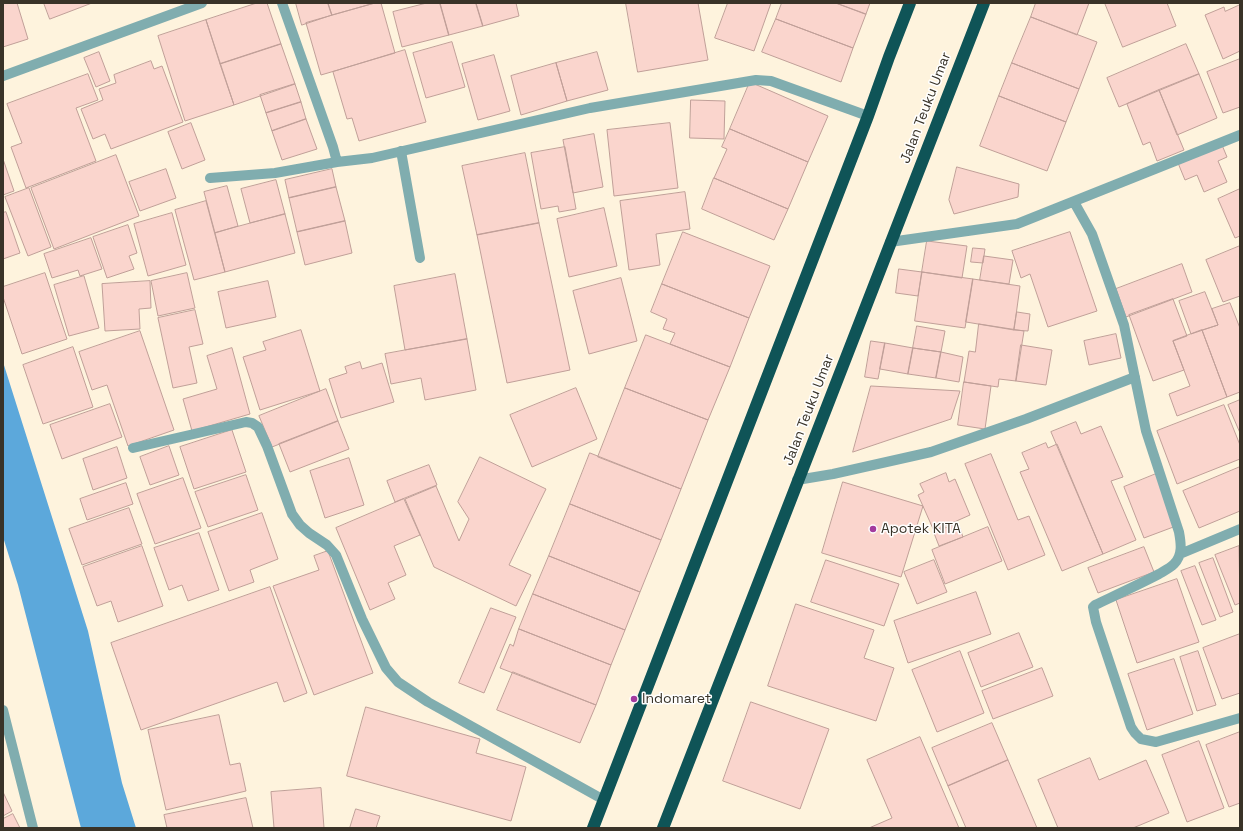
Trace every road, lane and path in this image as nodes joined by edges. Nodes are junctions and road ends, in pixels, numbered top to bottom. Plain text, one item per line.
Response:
1 (202, 3) edge
2 (282, 3) edge
3 (910, 3) edge
4 (984, 3) edge
5 (3, 76) edge
6 (868, 116) junction
7 (1240, 135) edge
8 (401, 151) junction
9 (337, 162) junction
10 (210, 178) dead end
11 (1074, 202) junction
12 (890, 242) junction
13 (420, 258) dead end
14 (1135, 377) junction
15 (132, 448) dead end
16 (798, 480) junction
17 (1240, 529) edge
18 (1180, 554) junction
19 (3, 710) edge
20 (1240, 718) edge
21 (604, 800) junction
22 (33, 828) edge
23 (593, 828) edge
24 (663, 828) edge

1 - 5 street
2 - 9 street
3 - 6 highway
4 - 12 highway, Jalan Teuku Umar
6 - 8 street
6 - 21 highway
7 - 11 street
8 - 9 street
8 - 13 street
9 - 10 street
11 - 12 street
11 - 14 street
12 - 16 highway, Jalan Teuku Umar
14 - 16 street
14 - 18 street
15 - 21 street
16 - 24 highway, Jalan Teuku Umar
17 - 18 street
18 - 20 street
19 - 22 street
21 - 23 highway

